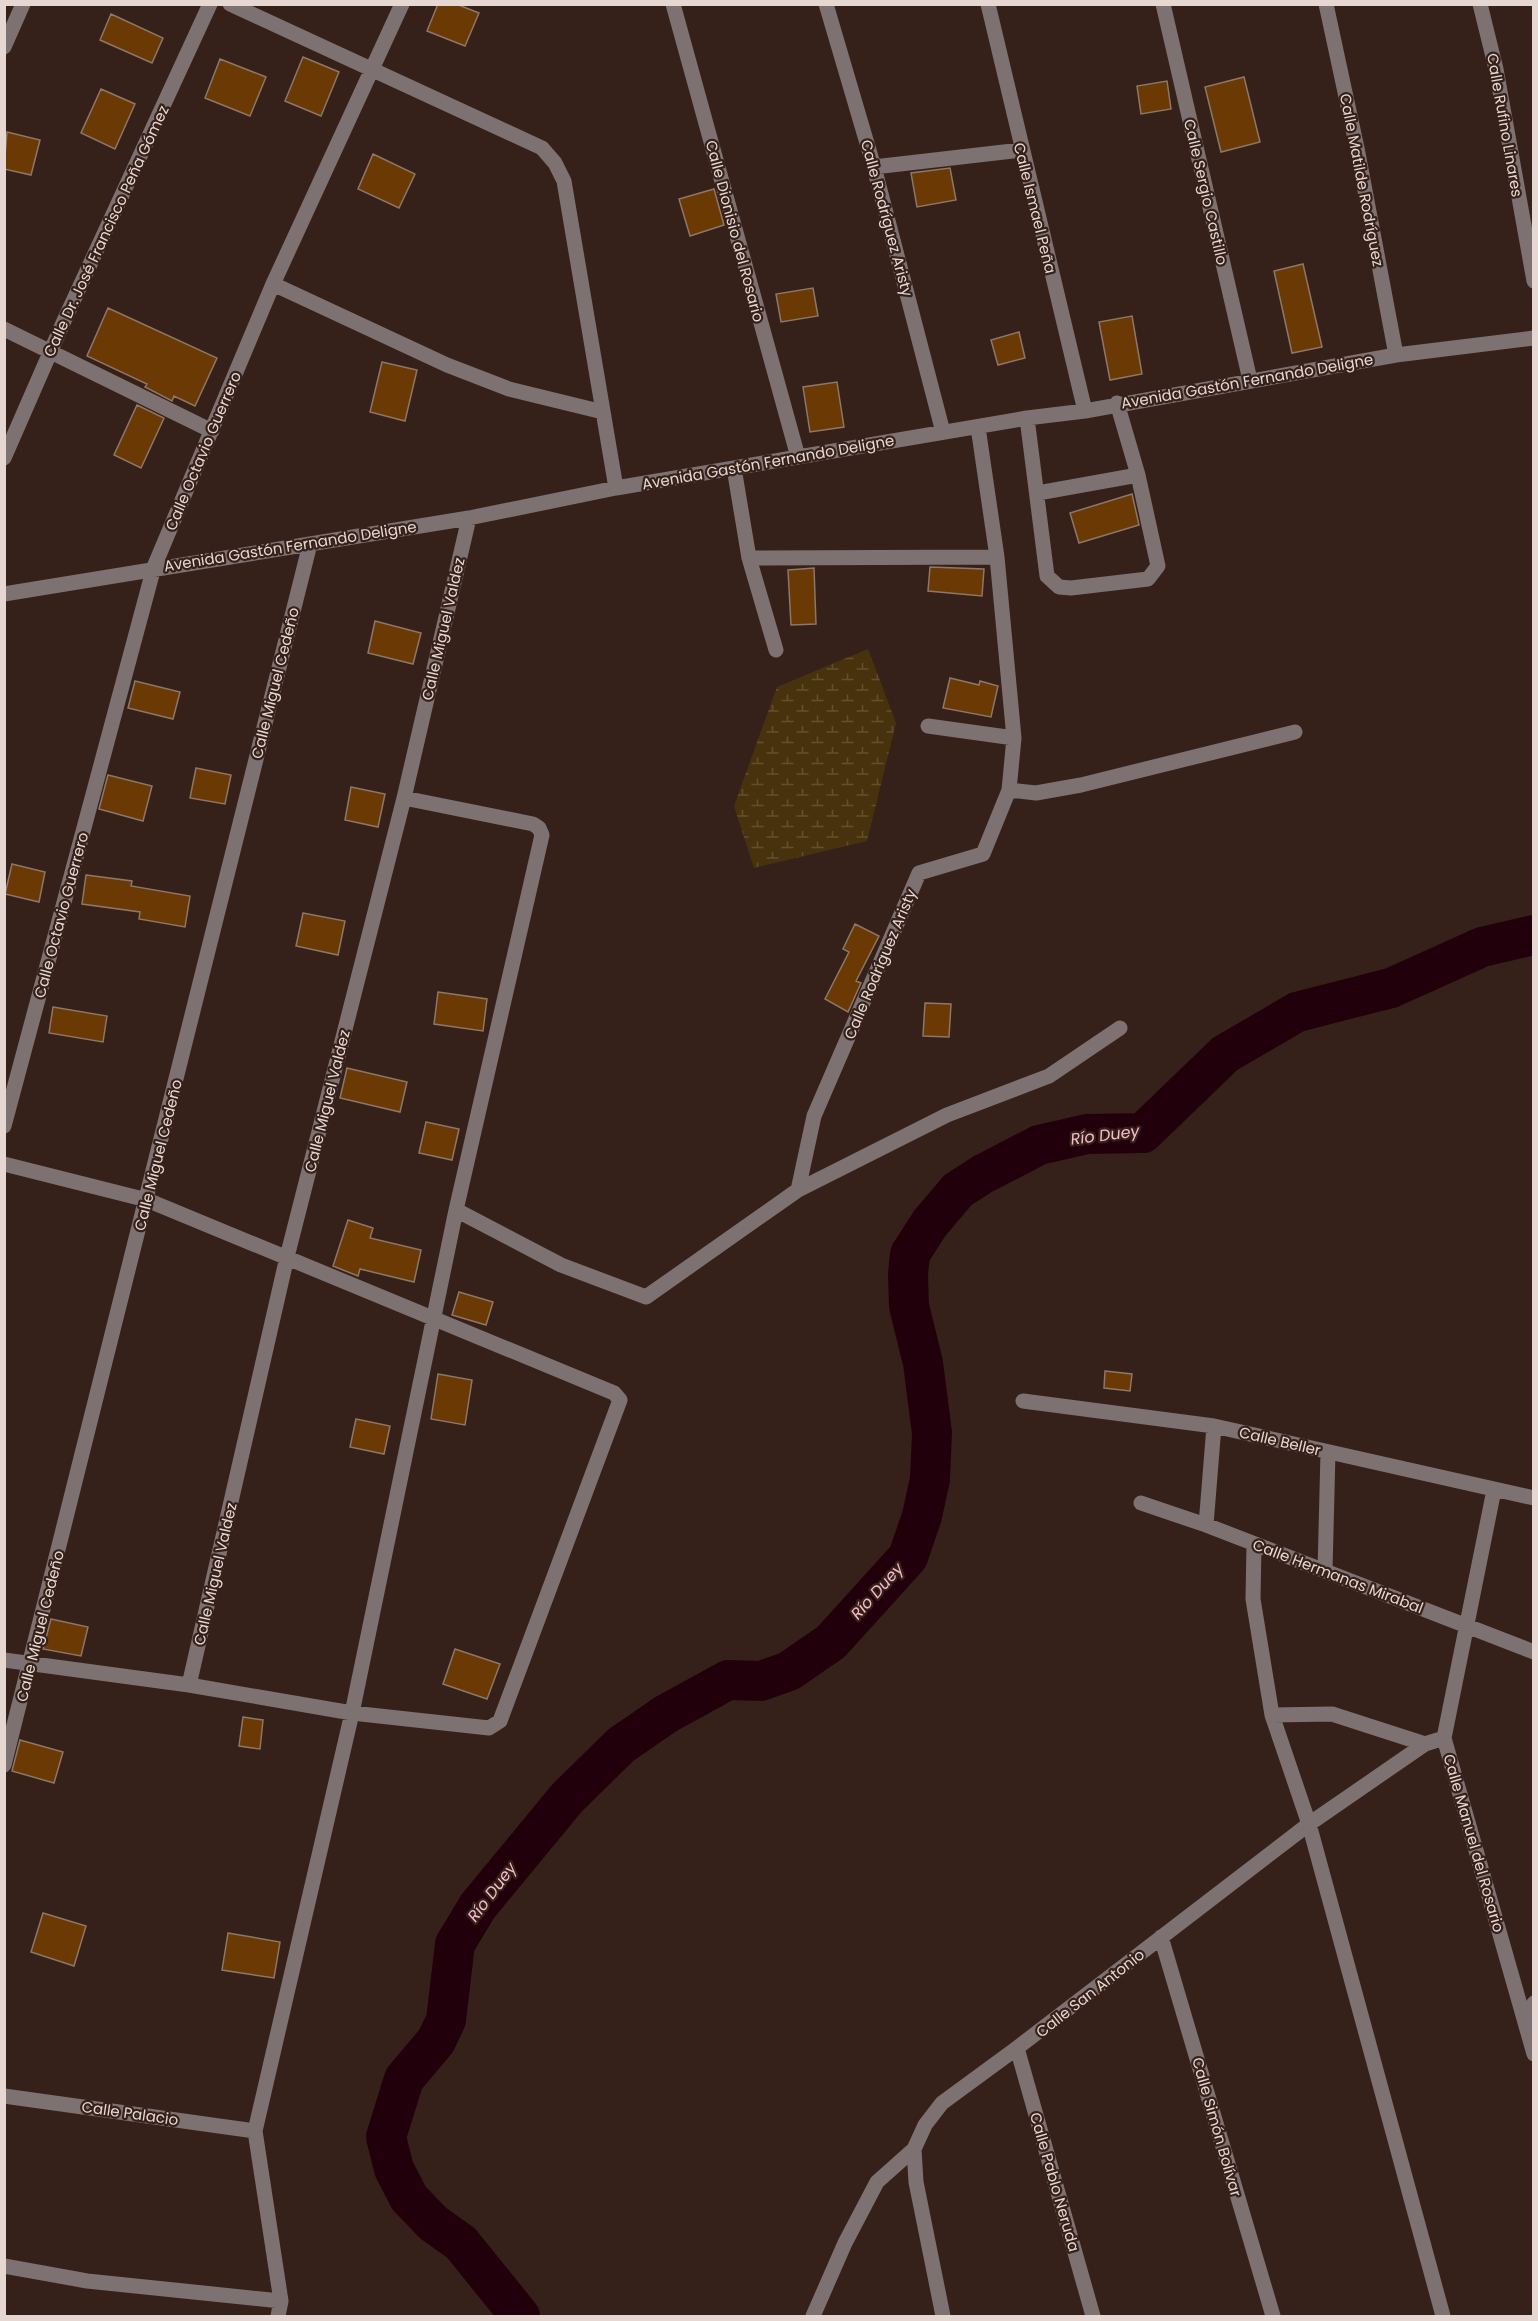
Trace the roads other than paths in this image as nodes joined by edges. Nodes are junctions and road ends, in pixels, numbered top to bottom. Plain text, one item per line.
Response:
1 (23, 4) edge
2 (210, 4) edge
3 (230, 4) edge
4 (402, 4) edge
5 (673, 4) edge
6 (826, 4) edge
7 (988, 4) edge
8 (1163, 4) edge
9 (1326, 4) edge
10 (1480, 4) edge
11 (4, 47) edge
12 (373, 70) junction
13 (1021, 150) junction
14 (874, 167) junction
15 (1533, 281) edge
16 (273, 284) junction
17 (4, 329) edge
18 (1533, 338) edge
19 (50, 351) junction
20 (1396, 355) junction
21 (1250, 380) junction
22 (1117, 403) junction
23 (1085, 411) junction
24 (603, 412) junction
25 (1027, 418) junction
26 (978, 427) junction
27 (212, 431) junction
28 (943, 432) junction
29 (798, 457) junction
30 (4, 458) edge
31 (734, 468) junction
32 (1138, 475) junction
33 (616, 488) junction
34 (1038, 493) junction
35 (469, 518) junction
36 (310, 544) junction
37 (997, 557) junction
38 (749, 558) junction
39 (154, 567) junction
40 (4, 594) edge
41 (776, 650) dead end
42 (928, 726) dead end
43 (1295, 732) dead end
44 (1014, 738) junction
45 (1009, 790) junction
46 (404, 798) junction
47 (1119, 1028) dead end
48 (4, 1126) edge
49 (4, 1164) edge
50 (798, 1190) junction
51 (147, 1200) junction
52 (456, 1210) junction
53 (287, 1257) junction
54 (434, 1318) junction
55 (1023, 1401) dead end
56 (1214, 1426) junction
57 (1328, 1452) junction
58 (1494, 1490) junction
59 (1533, 1498) edge
60 (1141, 1503) dead end
61 (1206, 1525) junction
62 (1254, 1545) junction
63 (1325, 1571) junction
64 (1465, 1624) junction
65 (1533, 1652) edge
66 (4, 1660) edge
67 (30, 1665) junction
68 (189, 1685) junction
69 (352, 1713) junction
70 (1272, 1715) junction
71 (1444, 1738) junction
72 (1425, 1744) junction
73 (4, 1765) edge
74 (1309, 1824) junction
75 (1161, 1937) junction
76 (1533, 2003) edge
77 (1528, 2033) junction
78 (1017, 2048) junction
79 (1533, 2054) edge
80 (4, 2096) edge
81 (255, 2131) junction
82 (914, 2149) junction
83 (4, 2266) edge
84 (281, 2301) junction
85 (278, 2316) edge
86 (813, 2316) edge
87 (944, 2316) edge
88 (1093, 2316) edge
89 (1273, 2316) edge
90 (1443, 2316) edge

1 - 11 street
2 - 19 street, Calle Dr. José Francisco Peña Gómez
3 - 12 street
4 - 12 street, Calle Octavio Guerrero
5 - 29 street, Calle Dionisio del Rosario
6 - 14 street, Calle Rodríguez Aristy
7 - 13 street, Calle Ismael Peña
8 - 21 street, Calle Sergio Castillo
9 - 20 street, Calle Matilde Rodríguez
10 - 15 street, Calle Rufino Linares
12 - 16 street, Calle Octavio Guerrero
12 - 24 street
13 - 14 street
13 - 23 street, Calle Ismael Peña
14 - 28 street, Calle Rodríguez Aristy
16 - 24 street
16 - 27 street, Calle Octavio Guerrero
17 - 19 street
18 - 20 street, Avenida Gastón Fernando Deligne
19 - 27 street
19 - 30 street, Calle Dr. José Francisco Peña Gómez
20 - 21 street, Avenida Gastón Fernando Deligne
21 - 22 street, Avenida Gastón Fernando Deligne
22 - 23 street, Avenida Gastón Fernando Deligne
22 - 32 street
23 - 25 street, Avenida Gastón Fernando Deligne
24 - 33 street
25 - 26 street, Avenida Gastón Fernando Deligne
25 - 34 street
26 - 28 street, Avenida Gastón Fernando Deligne
26 - 37 street, Calle Rodríguez Aristy
27 - 39 street, Calle Octavio Guerrero
28 - 29 street, Avenida Gastón Fernando Deligne
29 - 31 street, Avenida Gastón Fernando Deligne
31 - 33 street, Avenida Gastón Fernando Deligne
31 - 38 street
32 - 34 street
32 - 34 street
33 - 35 street, Avenida Gastón Fernando Deligne
35 - 36 street, Avenida Gastón Fernando Deligne
35 - 46 street, Calle Miguel Valdez
36 - 39 street, Avenida Gastón Fernando Deligne
36 - 51 street, Calle Miguel Cedeño
37 - 38 street
37 - 44 street, Calle Rodríguez Aristy
38 - 41 street
39 - 40 street, Avenida Gastón Fernando Deligne
39 - 48 street, Calle Octavio Guerrero
42 - 44 street
43 - 45 street
44 - 45 street, Calle Rodríguez Aristy
45 - 50 street, Calle Rodríguez Aristy
46 - 52 street
46 - 53 street, Calle Miguel Valdez
47 - 50 street
49 - 51 street
50 - 52 street
51 - 53 street
51 - 67 street, Calle Miguel Cedeño
52 - 54 street
53 - 54 street
53 - 68 street, Calle Miguel Valdez
54 - 69 street
54 - 69 street
55 - 56 street, Calle Beller
56 - 57 street, Calle Beller
56 - 61 street
57 - 58 street, Calle Beller
57 - 63 street
58 - 59 street, Calle Beller
58 - 64 street, Calle Manuel del Rosario
60 - 61 street, Calle Hermanas Mirabal
61 - 62 street, Calle Hermanas Mirabal
62 - 63 street, Calle Hermanas Mirabal
62 - 70 street
63 - 64 street, Calle Hermanas Mirabal
64 - 65 street, Calle Hermanas Mirabal
64 - 71 street, Calle Manuel del Rosario
66 - 67 street
67 - 68 street
67 - 73 street, Calle Miguel Cedeño
68 - 69 street
69 - 81 street
70 - 72 street
70 - 74 street
71 - 72 street, Calle San Antonio
71 - 77 street, Calle Manuel del Rosario
72 - 74 street, Calle San Antonio
74 - 75 street, Calle San Antonio
74 - 90 street
75 - 78 street, Calle San Antonio
75 - 89 street, Calle Simón Bolívar
76 - 77 street
77 - 79 street, Calle Manuel del Rosario
78 - 82 street, Calle San Antonio
78 - 88 street, Calle Pablo Neruda
80 - 81 street, Calle Palacio
81 - 84 street
82 - 86 street, Calle San Antonio
82 - 87 street
83 - 84 street
84 - 85 street

